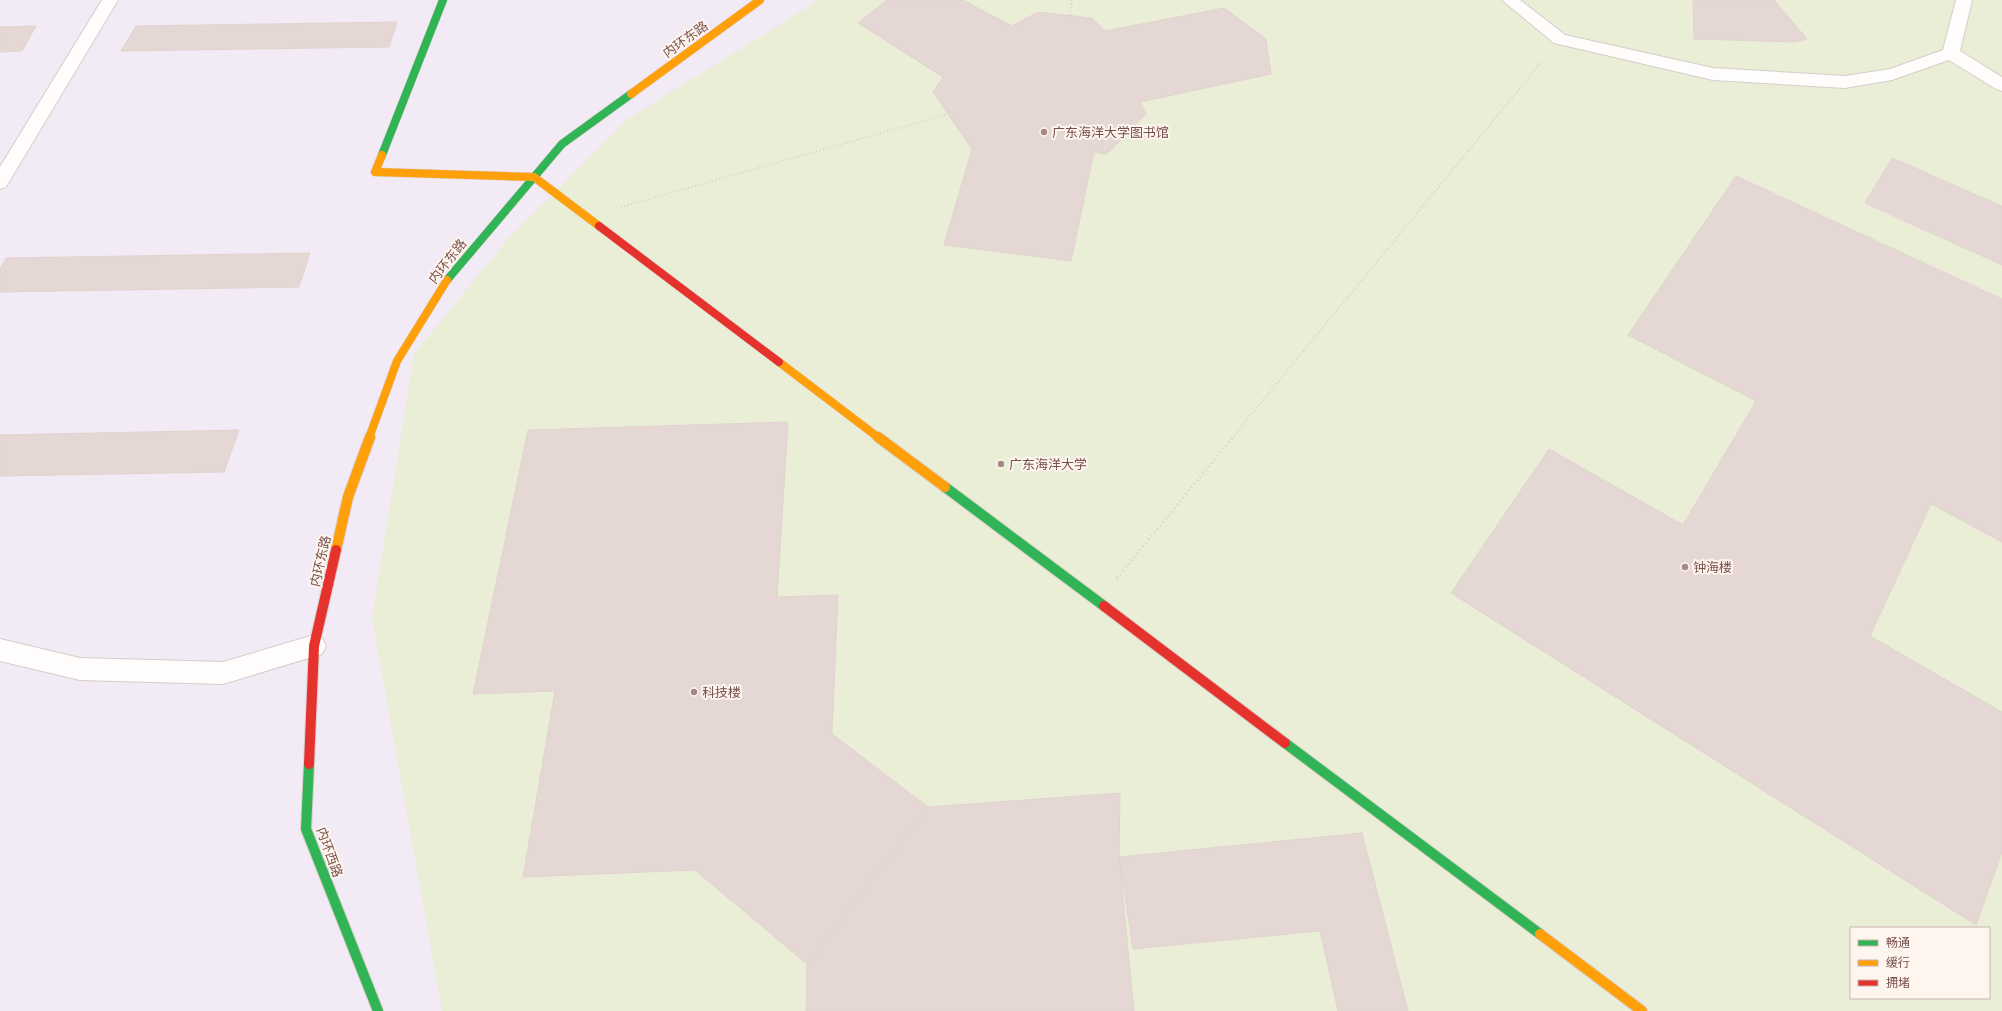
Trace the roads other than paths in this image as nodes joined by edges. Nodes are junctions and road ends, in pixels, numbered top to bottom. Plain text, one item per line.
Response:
1 (110, 0) edge
2 (443, 0) edge
3 (760, 0) edge
4 (1510, 0) edge
5 (1964, 0) edge
6 (1951, 53) junction
7 (2002, 85) edge
8 (534, 177) junction
9 (0, 182) edge
10 (314, 646) junction
11 (0, 650) edge
12 (378, 1011) edge
13 (1642, 1011) edge

1 - 9 street
2 - 8 street
3 - 8 street, 内环东路
4 - 6 street
5 - 6 street
6 - 7 street
8 - 10 street, 内环东路
8 - 13 street
10 - 11 street
10 - 12 street, 内环西路

